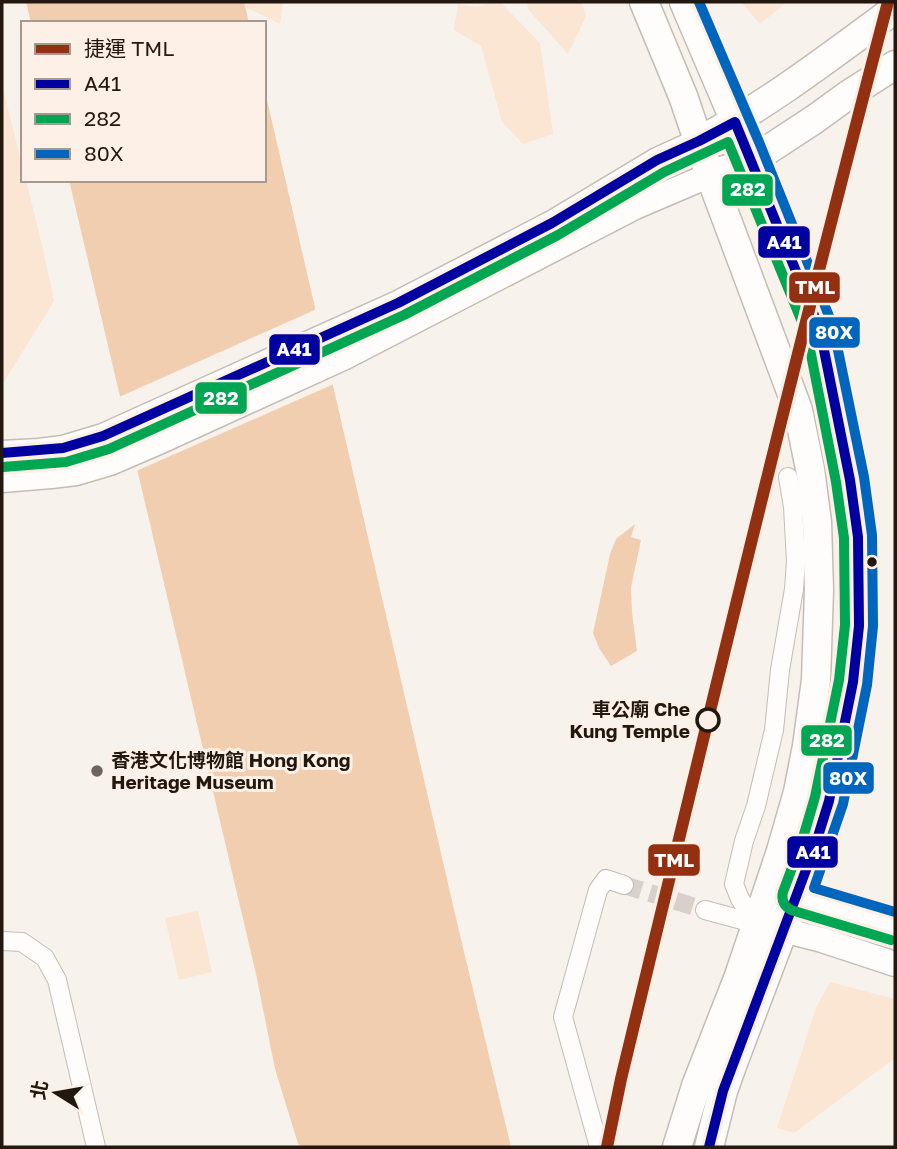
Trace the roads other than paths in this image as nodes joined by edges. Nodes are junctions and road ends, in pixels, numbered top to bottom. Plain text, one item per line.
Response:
1 (644, 2) edge
2 (684, 2) edge
3 (895, 9) edge
4 (895, 65) edge
5 (735, 122) junction
6 (699, 141) junction
7 (751, 161) junction
8 (710, 175) junction
9 (2, 453) edge
10 (788, 477) dead end
11 (2, 480) edge
12 (798, 561) junction
13 (624, 885) tunnel mouth
14 (768, 889) junction
15 (796, 897) junction
16 (705, 910) tunnel mouth
17 (757, 924) junction
18 (895, 927) edge
19 (784, 930) junction
20 (2, 942) edge
21 (895, 964) edge
22 (96, 1147) edge
23 (599, 1147) edge
24 (677, 1147) edge
25 (709, 1147) edge

1 - 6 main road
2 - 5 main road
3 - 5 main road
4 - 7 main road
5 - 6 main road
5 - 7 main road
6 - 8 main road
6 - 9 main road
7 - 8 main road
7 - 15 main road
8 - 11 main road
8 - 12 main road
10 - 12 street
12 - 14 main road
12 - 17 street
13 - 23 street
14 - 15 main road
14 - 17 main road
15 - 18 main road
15 - 19 main road
16 - 17 street
17 - 19 main road
17 - 24 main road
19 - 21 main road
19 - 25 main road
20 - 22 street

